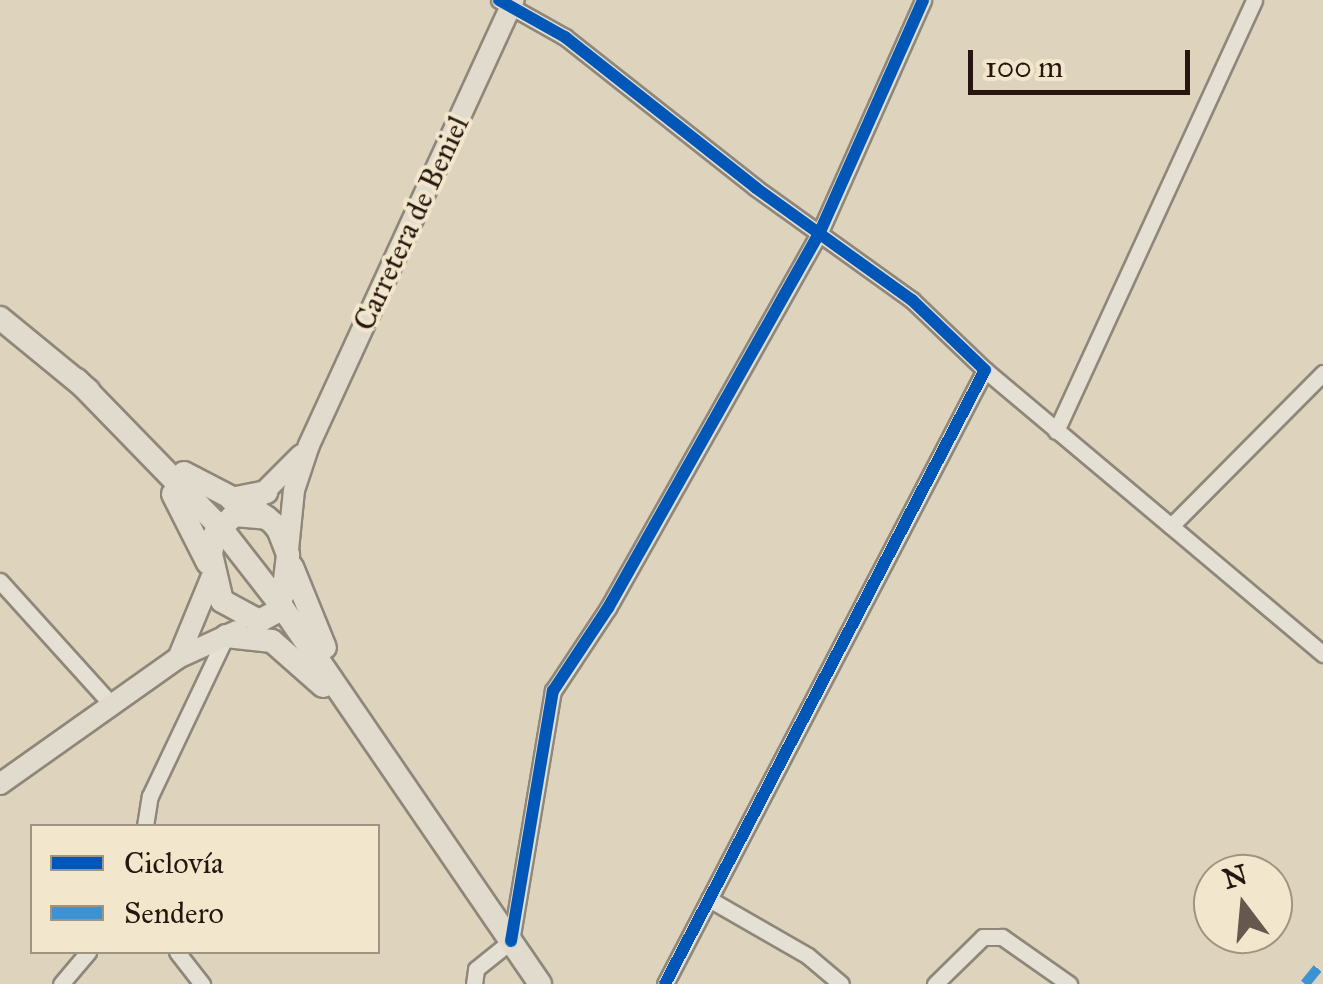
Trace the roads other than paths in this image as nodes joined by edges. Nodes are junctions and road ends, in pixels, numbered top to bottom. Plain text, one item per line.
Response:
1 (923, 0) edge
2 (1254, 0) edge
3 (507, 3) edge
4 (819, 234) junction
5 (0, 318) edge
6 (985, 370) junction
7 (1323, 373) edge
8 (77, 380) junction
9 (1056, 431) junction
10 (308, 445) junction
11 (243, 509) junction
12 (1172, 526) junction
13 (288, 555) junction
14 (212, 576) junction
15 (0, 581) edge
16 (280, 604) junction
17 (257, 628) junction
18 (226, 636) junction
19 (1323, 654) edge
20 (178, 658) junction
21 (112, 704) junction
22 (393, 768) junction
23 (0, 784) edge
24 (144, 824) edge
25 (710, 899) junction
26 (511, 942) junction
27 (86, 954) edge
28 (179, 954) edge
29 (62, 984) edge
30 (202, 984) edge
31 (474, 984) edge
32 (540, 984) edge
33 (665, 984) edge
34 (841, 984) edge
35 (935, 984) edge
36 (1069, 984) edge

1 - 4 street
2 - 9 street
3 - 4 street
3 - 10 main road, Carretera de Beniel
4 - 6 street
4 - 26 street
5 - 8 highway
6 - 9 street
6 - 25 street
7 - 12 street
8 - 11 highway
8 - 14 highway
9 - 12 street
10 - 11 main road
10 - 13 main road
11 - 13 highway
11 - 14 highway
11 - 16 highway
12 - 19 street
13 - 16 highway
13 - 22 highway
14 - 17 highway
14 - 20 main road
15 - 21 street
16 - 17 highway
16 - 22 highway
17 - 18 highway
17 - 22 highway
18 - 20 main road
18 - 24 street
20 - 21 main road
21 - 23 main road
22 - 26 highway
25 - 33 street
25 - 34 street
26 - 31 street
26 - 32 highway
27 - 29 street
28 - 30 street
35 - 36 street

